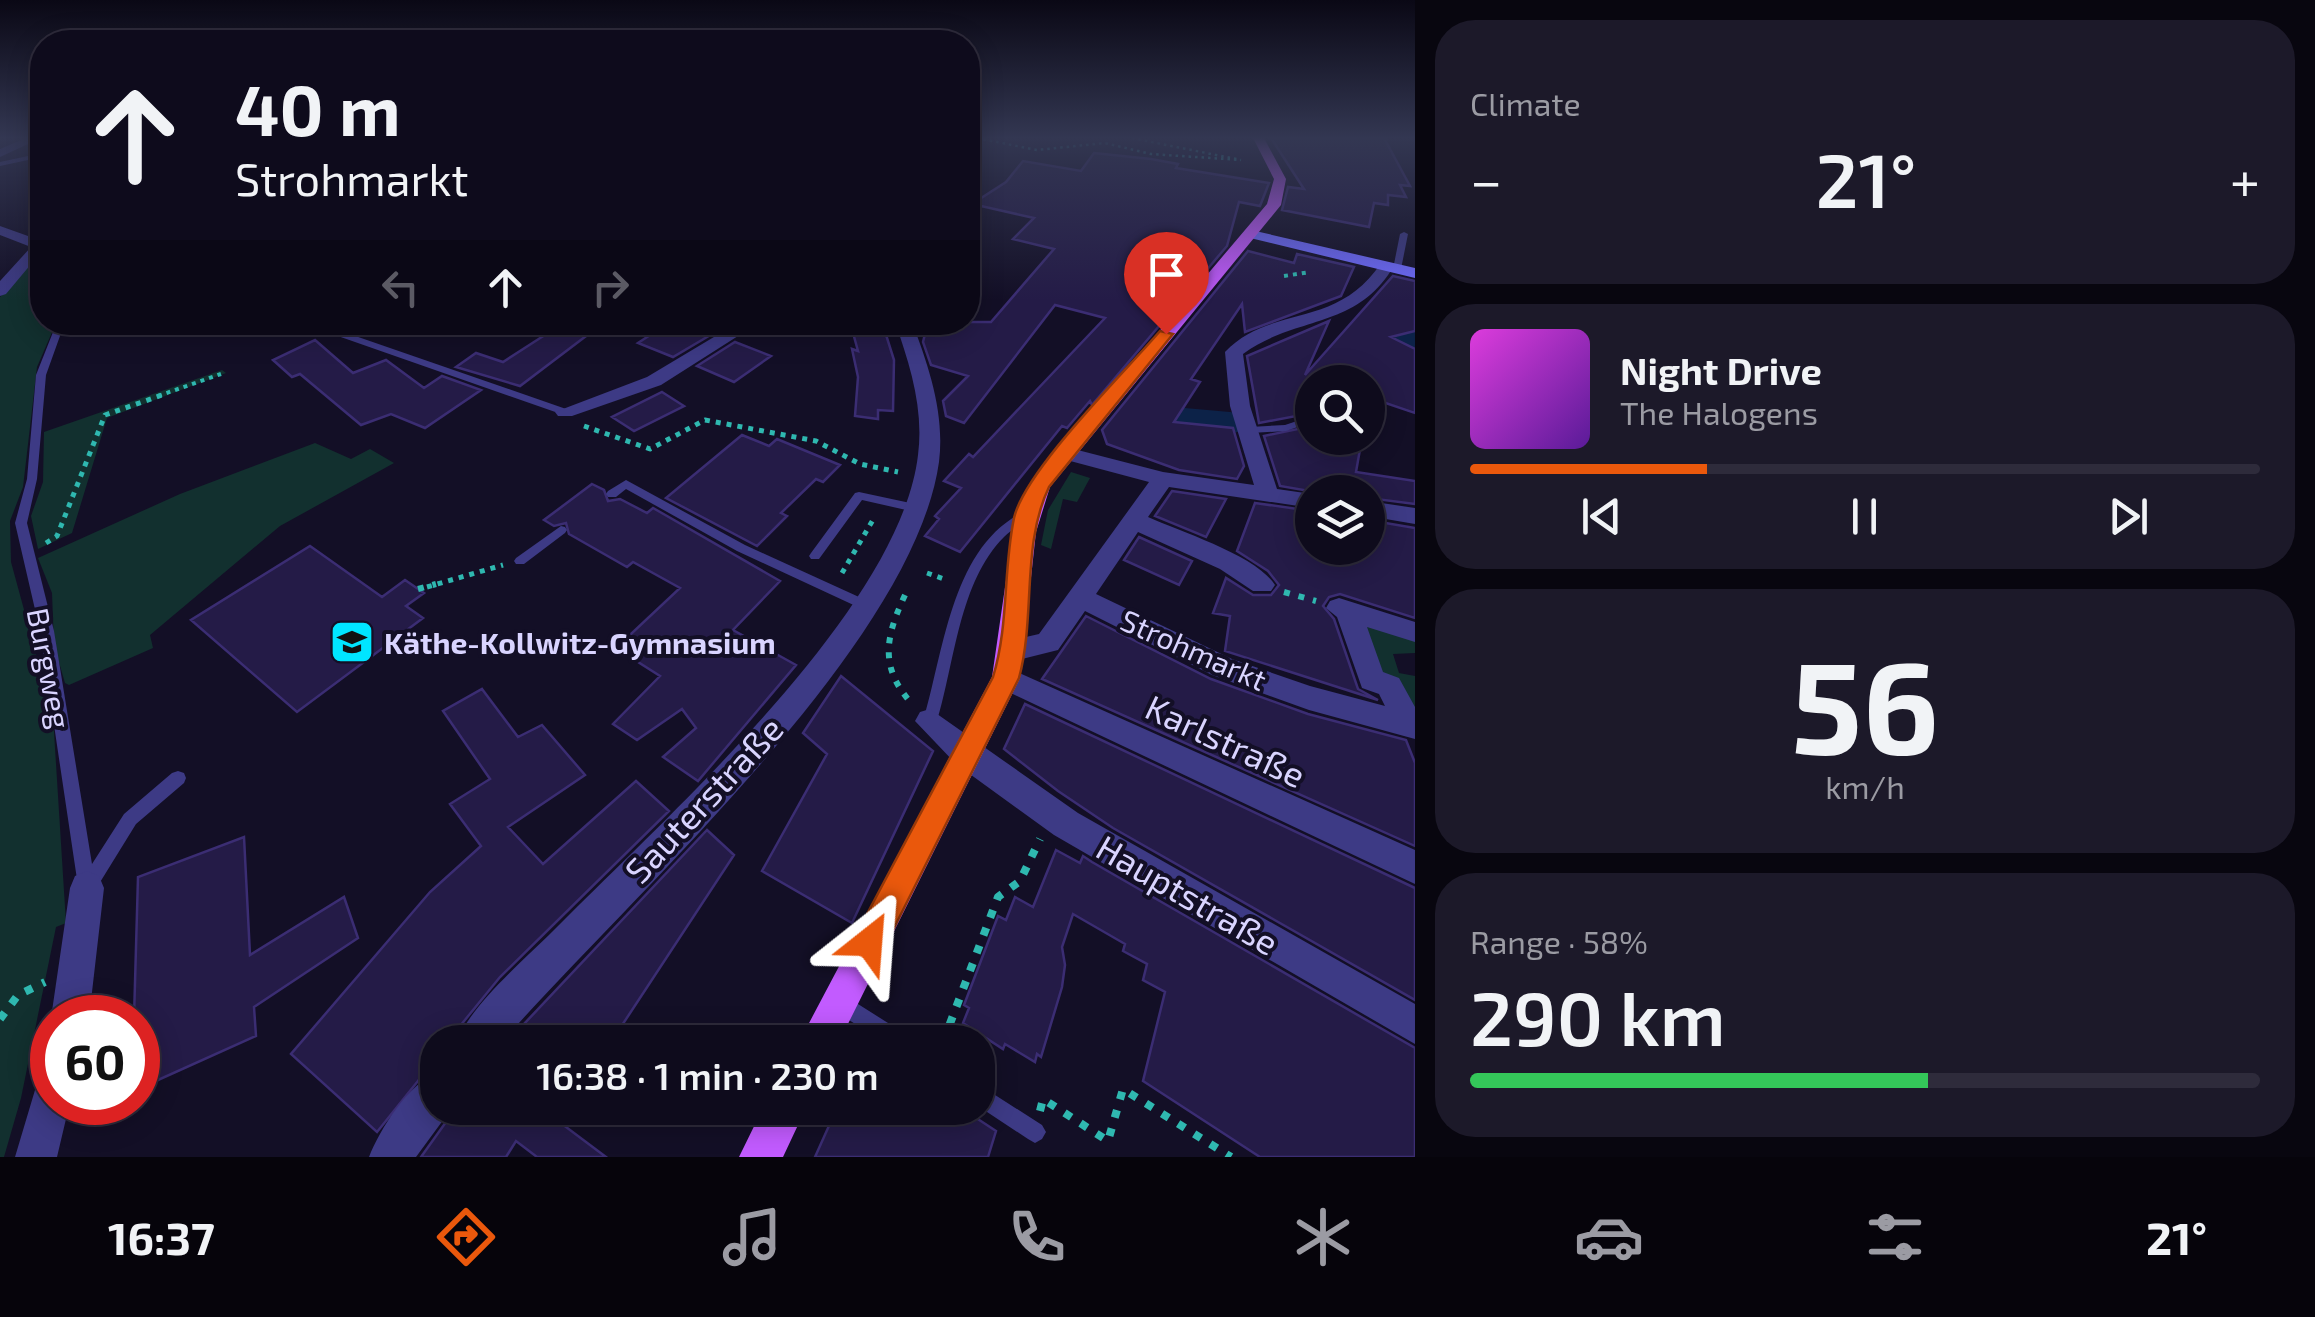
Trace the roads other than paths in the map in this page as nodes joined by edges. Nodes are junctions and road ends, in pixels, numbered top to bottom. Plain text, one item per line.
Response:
1 (1279, 192) edge
2 (0, 230) edge
3 (1251, 234) junction
4 (1404, 234) dead end
5 (30, 242) edge
6 (30, 258) edge
7 (1392, 267) junction
8 (1415, 273) edge
9 (0, 291) edge
10 (56, 335) edge
11 (344, 335) edge
12 (730, 335) edge
13 (909, 335) edge
14 (565, 412) joint
15 (1295, 425) edge
16 (1250, 430) junction
17 (1066, 453) junction
18 (1163, 479) junction
19 (612, 494) dead end
20 (1268, 494) junction
21 (1295, 498) edge
22 (915, 508) junction
23 (1385, 512) edge
24 (1025, 515) junction
25 (1415, 516) edge
26 (1133, 520) junction
27 (561, 530) dead end
28 (815, 556) dead end
29 (520, 561) road end
30 (1262, 585) road end
31 (1080, 597) junction
32 (865, 605) junction
33 (1415, 632) edge
34 (1010, 664) junction
35 (930, 721) joint
36 (1412, 725) edge
37 (967, 754) junction
38 (178, 778) dead end
39 (1415, 866) edge
40 (87, 888) junction
41 (73, 995) edge
42 (839, 1002) junction
43 (1415, 1024) edge
44 (491, 1025) edge
45 (827, 1025) edge
46 (874, 1025) edge
47 (995, 1105) edge
48 (420, 1116) edge
49 (44, 1125) edge
50 (776, 1125) edge
51 (1035, 1132) road end
52 (36, 1157) edge
53 (390, 1157) edge
54 (760, 1157) edge

1 - 3 main road
2 - 5 street
3 - 7 main road
3 - 17 main road
4 - 7 lane
6 - 9 street
7 - 8 main road
7 - 16 street
10 - 40 lane, Burgweg
11 - 14 lane
12 - 14 street
13 - 22 street, Sauterstraße
15 - 16 lane
16 - 20 street
17 - 18 street
17 - 24 main road
18 - 20 street
18 - 26 street, Strohmarkt
19 - 32 lane
20 - 21 street
22 - 28 lane
22 - 32 street, Sauterstraße
23 - 25 street
24 - 34 main road
24 - 35 lane
26 - 30 street
26 - 31 street, Strohmarkt
27 - 29 lane
31 - 34 street, Strohmarkt
31 - 36 street, Strohmarkt
32 - 44 street, Sauterstraße
33 - 36 street
34 - 37 main road
34 - 39 street, Karlstraße
35 - 37 street
37 - 42 main road
37 - 43 street, Hauptstraße
38 - 40 lane
40 - 41 street, Burgweg
42 - 45 main road
42 - 46 lane
47 - 51 lane
48 - 53 street
49 - 52 street
50 - 54 main road

